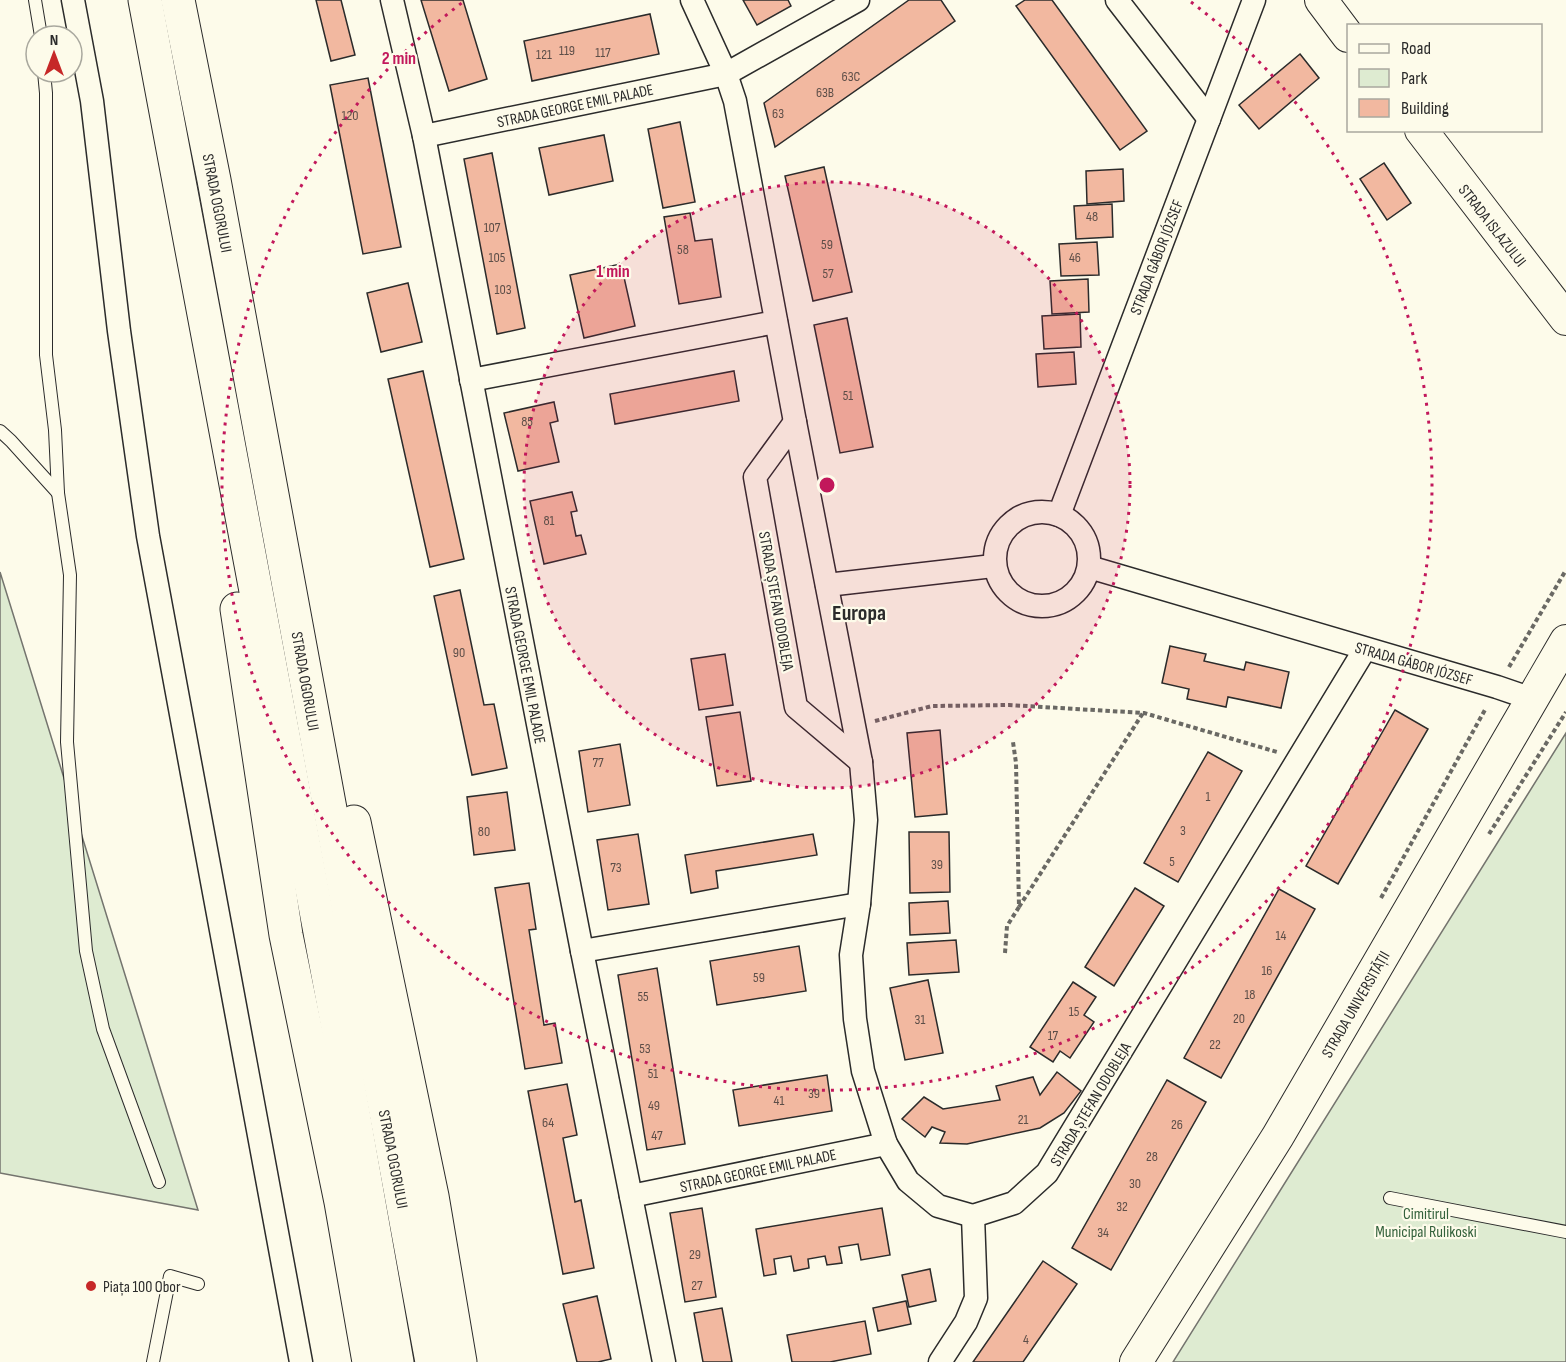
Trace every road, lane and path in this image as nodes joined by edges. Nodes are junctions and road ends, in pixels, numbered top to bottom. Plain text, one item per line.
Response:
1 (35, 0) edge
2 (73, 0) edge
3 (146, 0) edge
4 (178, 0) edge
5 (392, 0) edge
6 (692, 0) edge
7 (858, 0) edge
8 (1118, 0) edge
9 (1254, 0) edge
10 (1321, 0) edge
11 (39, 24) edge
12 (1347, 35) edge
13 (726, 74) junction
14 (45, 84) edge
15 (1209, 118) junction
16 (1423, 132) edge
17 (424, 136) junction
18 (1566, 319) edge
19 (776, 322) junction
20 (471, 380) junction
21 (795, 422) junction
22 (0, 431) edge
23 (265, 456) junction
24 (231, 458) junction
25 (58, 492) junction
26 (1059, 515) junction
27 (993, 566) junction
28 (1089, 567) junction
29 (1566, 570) edge
30 (826, 585) junction
31 (1566, 641) edge
32 (1365, 650) junction
33 (1497, 687) junction
34 (1532, 699) junction
35 (1144, 712) junction
36 (854, 726) junction
37 (1013, 742) dead end
38 (1300, 758) junction
39 (861, 762) junction
40 (1378, 903) dead end
41 (859, 904) junction
42 (1019, 907) junction
43 (582, 951) junction
44 (1005, 953) dead end
45 (886, 1144) junction
46 (159, 1182) dead end
47 (631, 1196) junction
48 (1390, 1198) dead end
49 (973, 1216) junction
50 (1566, 1232) edge
51 (198, 1284) dead end
52 (153, 1362) edge
53 (301, 1362) edge
54 (369, 1362) edge
55 (398, 1362) edge
56 (432, 1362) edge
57 (460, 1362) edge
58 (664, 1362) edge
59 (940, 1362) edge
60 (1136, 1362) edge

1 - 11 lane
2 - 53 street
3 - 24 highway, STRADA OGORULUI
4 - 23 highway, STRADA OGORULUI
5 - 17 street, STRADA GEORGE EMIL PALADE
6 - 13 street
7 - 13 street
8 - 15 street
9 - 15 street, STRADA GÁBOR JÓZSEF
10 - 12 main road
13 - 17 street, STRADA GEORGE EMIL PALADE
13 - 19 street
14 - 25 lane
15 - 26 street, STRADA GÁBOR JÓZSEF
16 - 18 main road, STRADA ISLAZULUI
17 - 20 street, STRADA GEORGE EMIL PALADE
19 - 20 street
19 - 21 street
20 - 43 street, STRADA GEORGE EMIL PALADE
21 - 30 street
21 - 39 street, STRADA ȘTEFAN ODOBLEJA
22 - 25 lane
23 - 56 highway, STRADA OGORULUI
23 - 57 highway
24 - 54 highway
24 - 55 highway, STRADA OGORULUI
25 - 46 lane
26 - 27 street
26 - 28 street
27 - 28 street
27 - 30 street
28 - 32 street, STRADA GÁBOR JÓZSEF
29 - 33 path
30 - 36 street
31 - 34 main road, STRADA UNIVERSITĂȚII
32 - 33 street, STRADA GÁBOR JÓZSEF
32 - 38 street, STRADA ȘTEFAN ODOBLEJA
33 - 34 street, STRADA GÁBOR JÓZSEF
33 - 40 path
34 - 60 main road, STRADA UNIVERSITĂȚII
35 - 36 path
35 - 38 path
35 - 42 path
36 - 39 street
37 - 42 path
38 - 49 street, STRADA ȘTEFAN ODOBLEJA
39 - 41 street
41 - 43 street
41 - 45 street
42 - 44 path
43 - 47 street, STRADA GEORGE EMIL PALADE
45 - 47 street, STRADA GEORGE EMIL PALADE
45 - 49 street
47 - 58 street, STRADA GEORGE EMIL PALADE
48 - 50 lane
49 - 59 street
51 - 52 lane

